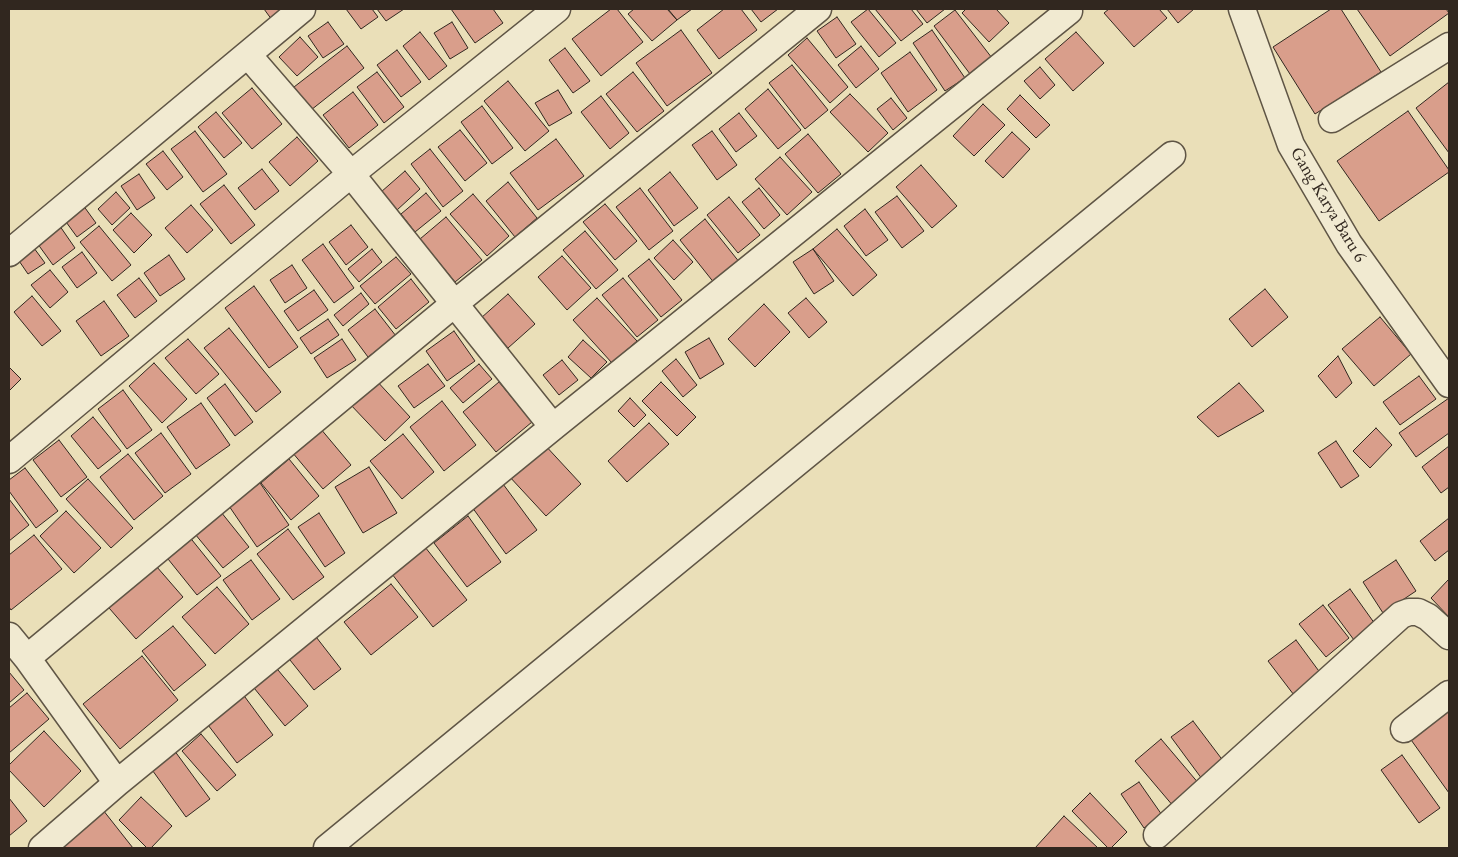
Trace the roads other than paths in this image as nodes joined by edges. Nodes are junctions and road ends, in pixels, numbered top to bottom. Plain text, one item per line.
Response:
1 (302, 9) edge
2 (557, 9) edge
3 (818, 9) edge
4 (1242, 9) edge
5 (1069, 11) dead end
6 (1449, 46) edge
7 (248, 55) junction
8 (1332, 120) dead end
9 (1172, 155) dead end
10 (351, 174) junction
11 (9, 253) edge
12 (454, 304) junction
13 (1449, 384) edge
14 (553, 427) junction
15 (9, 460) edge
16 (9, 636) edge
17 (1449, 636) edge
18 (27, 658) junction
19 (1449, 694) edge
20 (1404, 729) dead end
21 (117, 783) junction
22 (1157, 835) dead end
23 (42, 848) edge
24 (327, 848) edge

1 - 7 street
2 - 10 street
3 - 12 street
4 - 13 street, Gang Karya Baru 6
5 - 14 street
6 - 8 street
7 - 10 street
7 - 11 street
9 - 24 street
10 - 12 street
10 - 15 street
12 - 14 street
12 - 18 street
14 - 21 street
16 - 18 street
17 - 22 street
18 - 21 street
19 - 20 street
21 - 23 street

